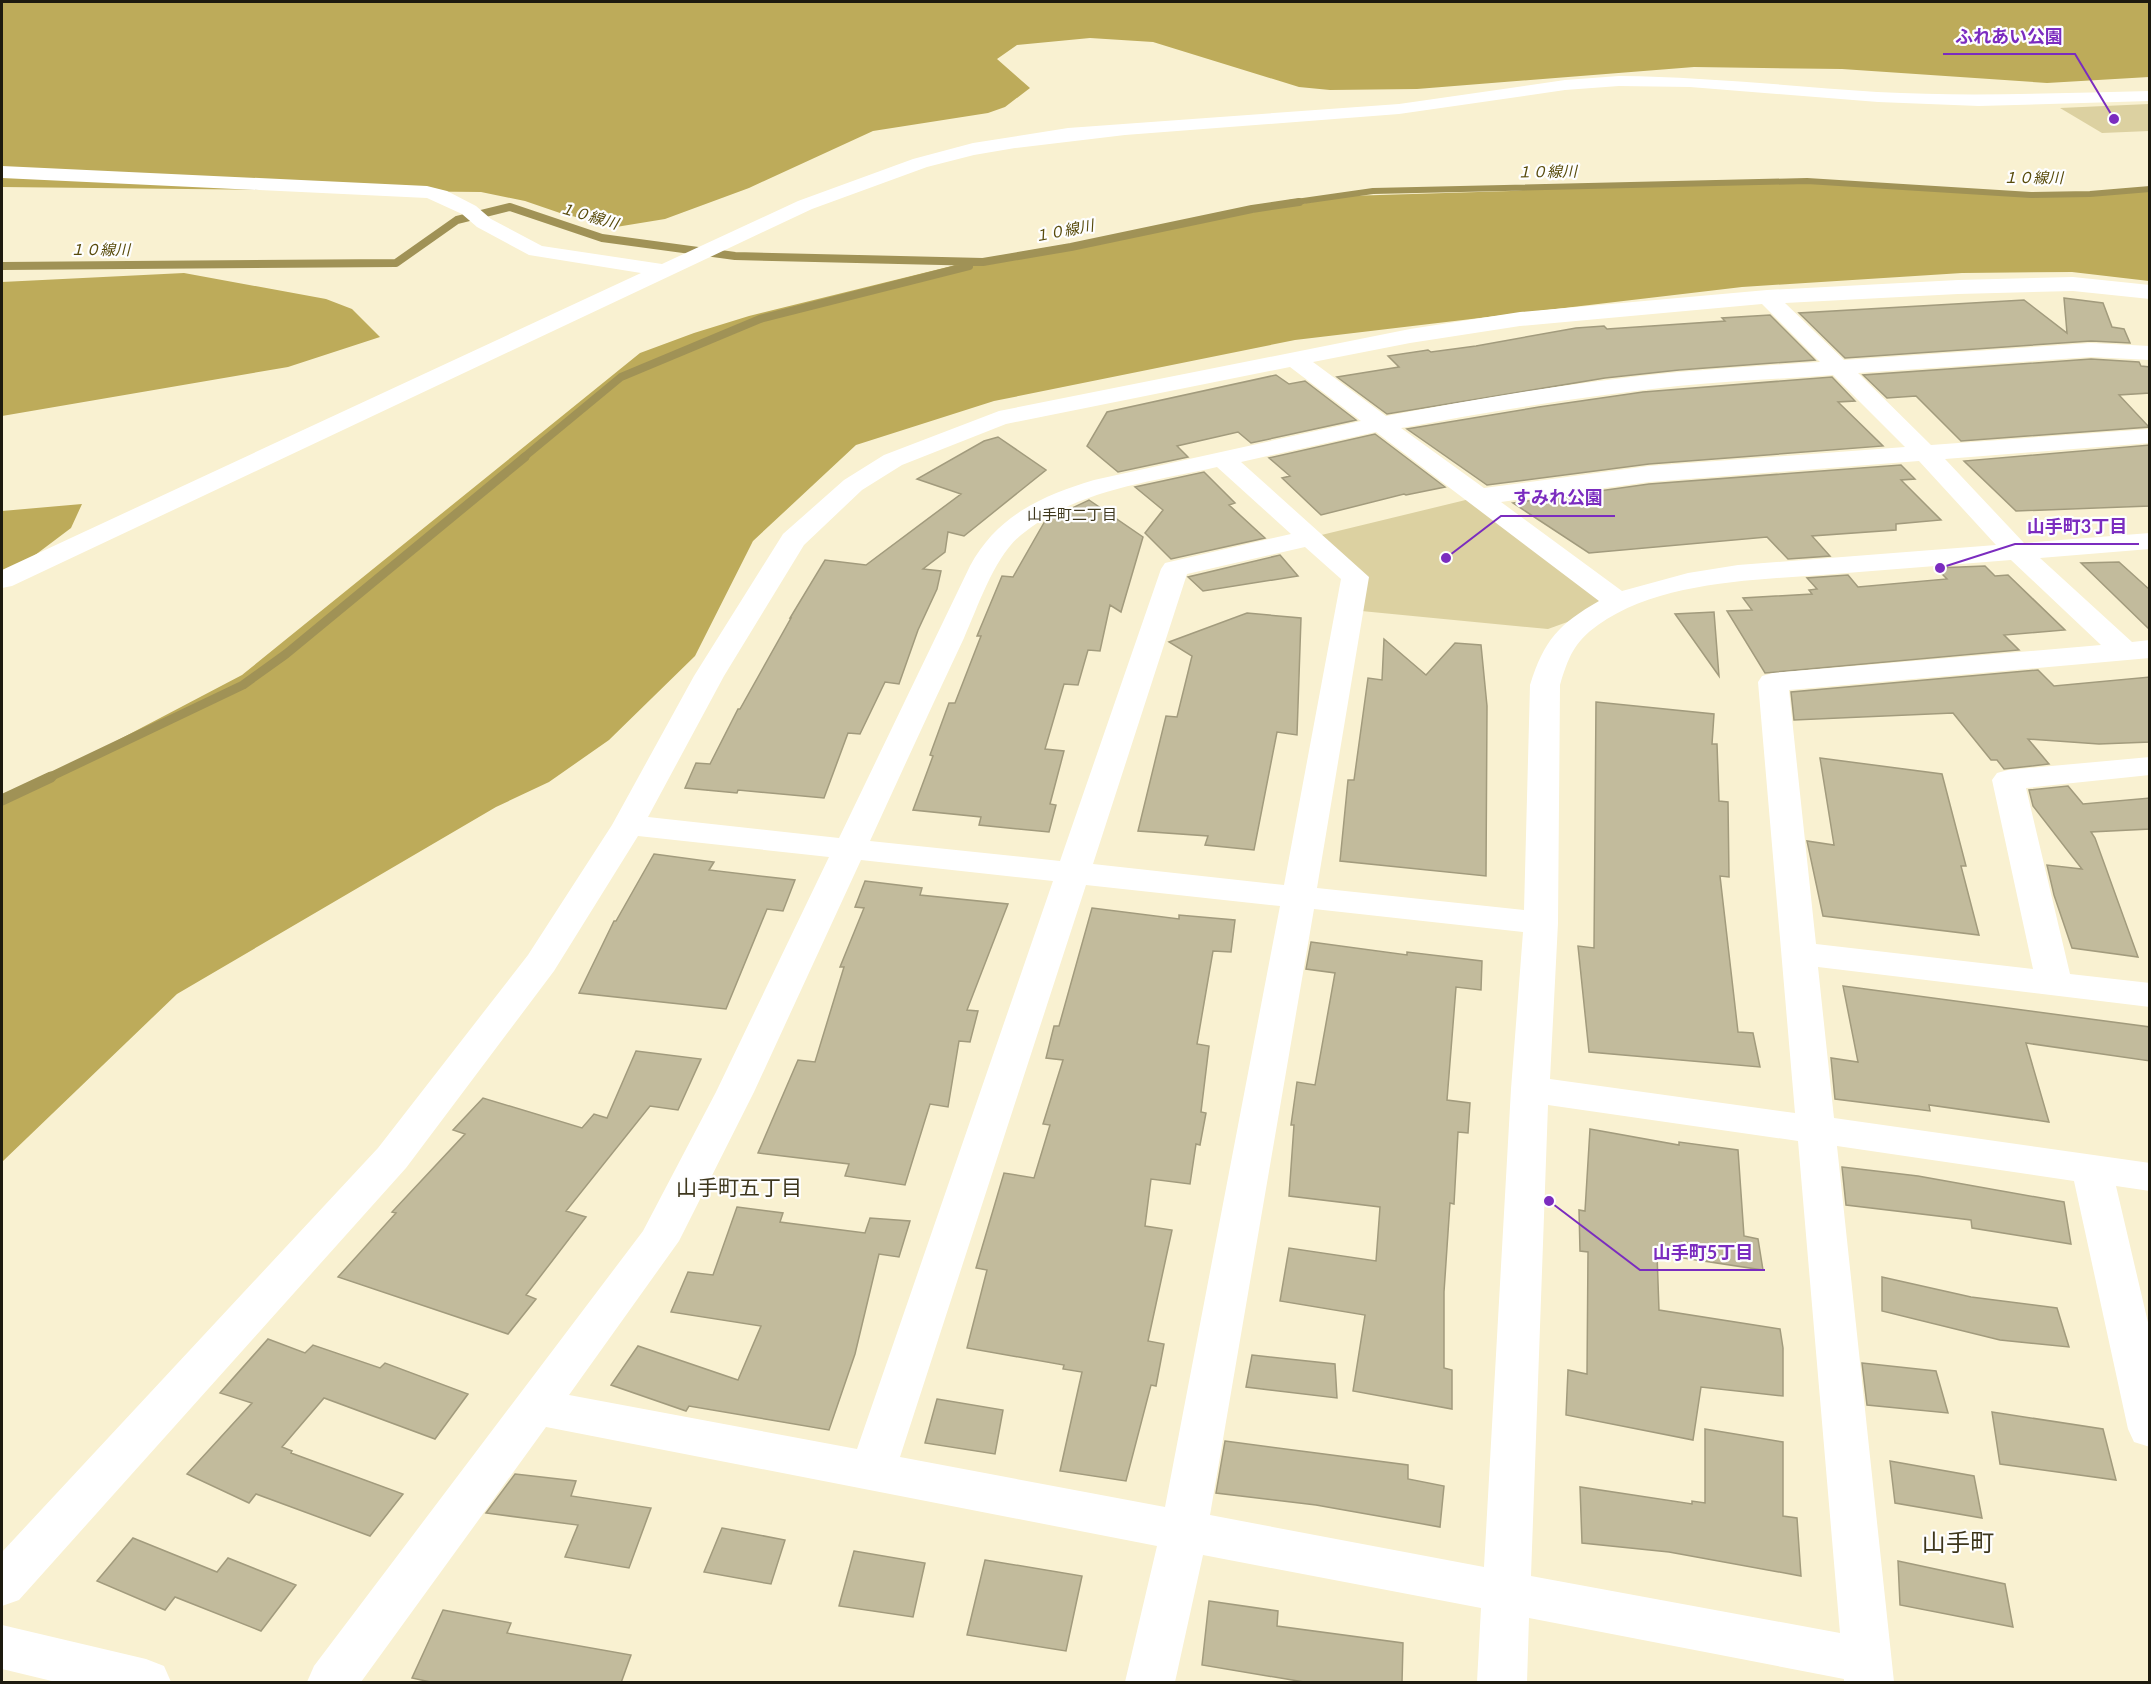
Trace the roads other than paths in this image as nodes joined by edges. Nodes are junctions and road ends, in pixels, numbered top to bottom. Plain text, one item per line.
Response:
1 (2150, 96) edge
2 (2, 172) edge
3 (666, 271) junction
4 (2150, 292) edge
5 (1767, 297) junction
6 (2150, 353) edge
7 (1294, 359) junction
8 (1838, 367) junction
9 (1381, 424) junction
10 (2150, 436) edge
11 (1924, 453) junction
12 (1224, 460) junction
13 (1478, 497) junction
14 (1309, 538) junction
15 (2150, 541) edge
16 (2017, 551) junction
17 (2, 580) edge
18 (1620, 603) junction
19 (2137, 650) edge
20 (2150, 766) edge
21 (627, 825) junction
22 (849, 847) junction
23 (1074, 872) junction
24 (1298, 896) junction
25 (1541, 923) junction
26 (1798, 953) junction
27 (2054, 983) junction
28 (2150, 995) edge
29 (1530, 1089) junction
30 (1815, 1130) junction
31 (2092, 1170) junction
32 (2150, 1177) edge
33 (534, 1407) junction
34 (2150, 1429) edge
35 (872, 1472) junction
36 (1183, 1531) junction
37 (2, 1585) edge
38 (1506, 1592) junction
39 (2, 1647) edge
40 (1868, 1672) edge
41 (146, 1683) edge
42 (332, 1683) edge
43 (1150, 1683) edge
44 (1502, 1683) edge

1 - 3 street
2 - 3 street
3 - 17 street
4 - 5 street
5 - 7 street
5 - 8 street
6 - 8 street
7 - 9 street
7 - 21 street
8 - 9 street
8 - 11 street
9 - 12 street
9 - 13 street
10 - 11 street
11 - 13 street
11 - 16 street
12 - 14 street
12 - 22 street
13 - 18 street
14 - 23 street
14 - 24 street
15 - 16 street
16 - 18 street
16 - 19 street
18 - 25 street
19 - 26 street
20 - 27 street
21 - 22 street
21 - 37 street
22 - 23 street
22 - 33 street
23 - 24 street
23 - 35 street
24 - 25 street
24 - 36 street
25 - 29 street
26 - 27 street
26 - 30 street
27 - 28 street
29 - 30 street
29 - 38 street
30 - 31 street
30 - 40 street
31 - 32 street
31 - 34 street
33 - 35 street
33 - 42 street
35 - 36 street
36 - 38 street
36 - 43 street
38 - 40 street
38 - 44 street
39 - 41 street

